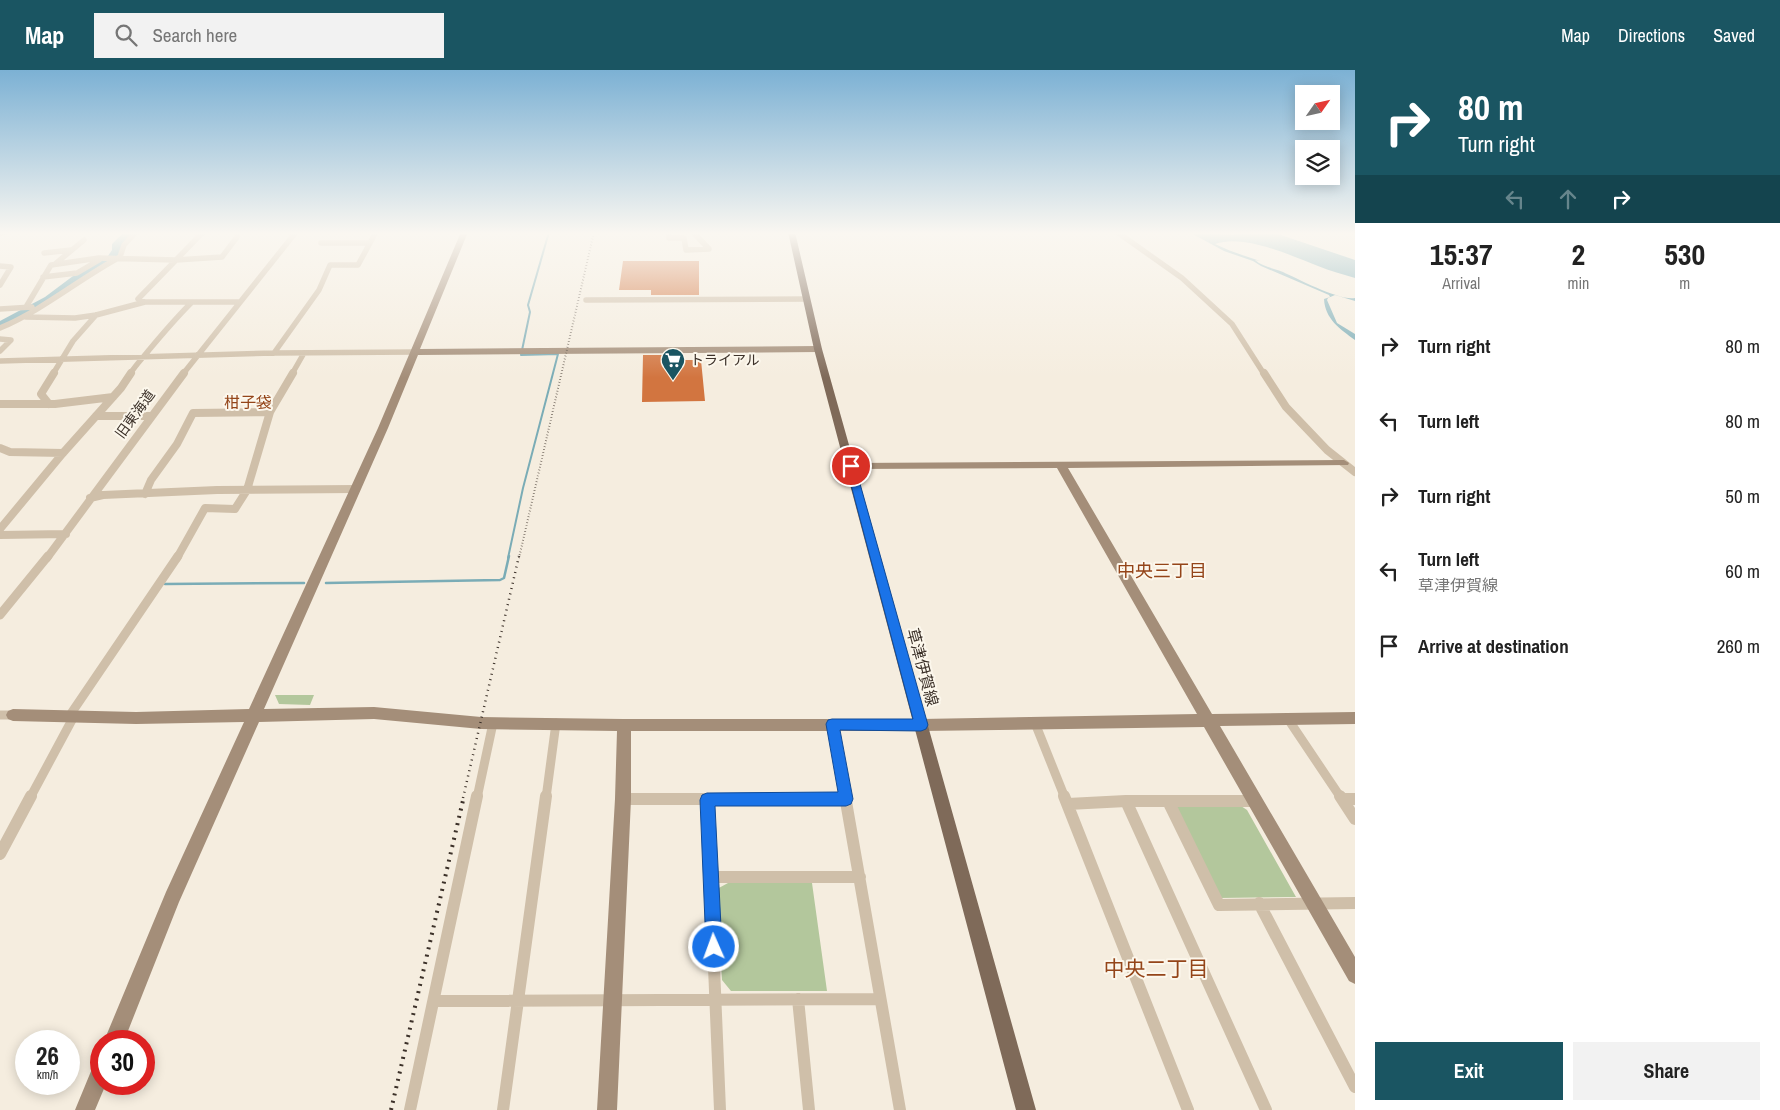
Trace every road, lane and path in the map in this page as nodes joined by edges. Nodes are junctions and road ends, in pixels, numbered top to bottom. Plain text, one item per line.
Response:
1 (42, 281) edge
2 (80, 281) edge
3 (156, 281) edge
4 (256, 281) edge
5 (323, 281) edge
6 (445, 281) edge
7 (802, 281) edge
8 (1185, 281) edge
9 (806, 299) junction
10 (586, 300) dead end
11 (145, 302) junction
12 (190, 302) junction
13 (239, 302) junction
14 (26, 307) junction
15 (41, 307) junction
16 (0, 308) edge
17 (96, 315) junction
18 (26, 317) junction
19 (0, 328) edge
20 (0, 339) edge
21 (818, 349) junction
22 (0, 351) edge
23 (416, 352) junction
24 (274, 353) junction
25 (304, 353) junction
26 (197, 355) junction
27 (141, 358) junction
28 (61, 359) junction
29 (0, 361) edge
30 (113, 397) junction
31 (0, 404) edge
32 (49, 404) junction
33 (270, 412) junction
34 (96, 416) junction
35 (151, 416) junction
36 (0, 448) edge
37 (63, 453) junction
38 (1344, 463) junction
39 (1060, 465) junction
40 (851, 466) junction
41 (1355, 472) edge
42 (356, 489) junction
43 (247, 490) junction
44 (145, 494) junction
45 (90, 498) junction
46 (0, 529) edge
47 (66, 534) junction
48 (0, 535) edge
49 (0, 615) edge
50 (6, 715) edge
51 (252, 717) junction
52 (71, 718) junction
53 (1355, 718) edge
54 (1288, 719) junction
55 (1208, 720) junction
56 (493, 723) junction
57 (556, 723) junction
58 (1035, 723) junction
59 (832, 724) junction
60 (624, 725) junction
61 (921, 725) junction
62 (623, 799) junction
63 (846, 799) junction
64 (1342, 799) junction
65 (1355, 799) edge
66 (707, 800) junction
67 (1126, 801) junction
68 (1168, 801) junction
69 (1254, 801) junction
70 (1068, 804) junction
71 (1355, 819) edge
72 (0, 854) edge
73 (712, 877) junction
74 (860, 877) junction
75 (1259, 903) junction
76 (1314, 903) junction
77 (1355, 903) edge
78 (1355, 975) edge
79 (612, 999) junction
80 (798, 999) junction
81 (880, 999) junction
82 (716, 1000) junction
83 (434, 1001) junction
84 (518, 1001) junction
85 (118, 1030) edge
86 (1355, 1087) edge
87 (92, 1095) edge
88 (86, 1110) edge
89 (410, 1110) edge
90 (503, 1110) edge
91 (606, 1110) edge
92 (720, 1110) edge
93 (809, 1110) edge
94 (900, 1110) edge
95 (1026, 1110) edge
96 (1188, 1110) edge
97 (1266, 1110) edge

1 - 14 street
2 - 15 street
3 - 11 street
4 - 13 street, 旧東海道
5 - 24 street
6 - 23 street
7 - 9 main road, 草津伊賀線
8 - 38 street
9 - 10 street
9 - 21 main road, 草津伊賀線
11 - 12 street
11 - 17 street
12 - 13 street
12 - 27 street
13 - 26 street, 旧東海道
14 - 15 street
14 - 16 street
15 - 18 street
17 - 18 street
17 - 28 street
18 - 19 street
20 - 22 street
21 - 23 street
21 - 40 main road, 草津伊賀線
23 - 25 street
23 - 42 street
24 - 25 street
24 - 26 street
25 - 33 street
26 - 27 street
26 - 35 street, 旧東海道
27 - 28 street
27 - 30 street
28 - 29 street
28 - 32 street
30 - 32 street
30 - 34 street
31 - 32 street
33 - 43 street
33 - 44 street
34 - 35 street
34 - 37 street
35 - 45 street, 旧東海道
36 - 37 street
37 - 46 street
38 - 39 street
38 - 41 street
39 - 40 street
39 - 55 street
40 - 61 main road, 草津伊賀線
42 - 43 street
42 - 51 street
43 - 44 street
43 - 52 street
44 - 45 street
45 - 47 street, 旧東海道
47 - 48 street
47 - 49 street, 旧東海道
50 - 52 street
51 - 52 street
51 - 56 street
51 - 85 street
52 - 72 street
53 - 54 street
54 - 55 street
54 - 64 street
55 - 58 street
55 - 69 street
56 - 57 street
56 - 83 street
57 - 60 street
57 - 84 street
58 - 61 street
58 - 70 street
59 - 60 street
59 - 61 street
59 - 63 street
60 - 62 street
61 - 95 main road, 草津伊賀線
62 - 66 street
62 - 79 street
63 - 66 street
63 - 74 street
64 - 65 street
64 - 71 street
66 - 73 street
67 - 68 street
67 - 70 street
67 - 97 street
68 - 69 street
68 - 75 street
69 - 76 street
70 - 96 street
73 - 74 street
73 - 82 street
74 - 81 street
75 - 76 street
75 - 86 street
76 - 77 street
76 - 78 street
79 - 82 street
79 - 84 street
79 - 91 street
80 - 81 street
80 - 82 street
80 - 93 street
81 - 94 street
82 - 92 street
83 - 84 street
83 - 89 street
84 - 90 street
87 - 88 street

